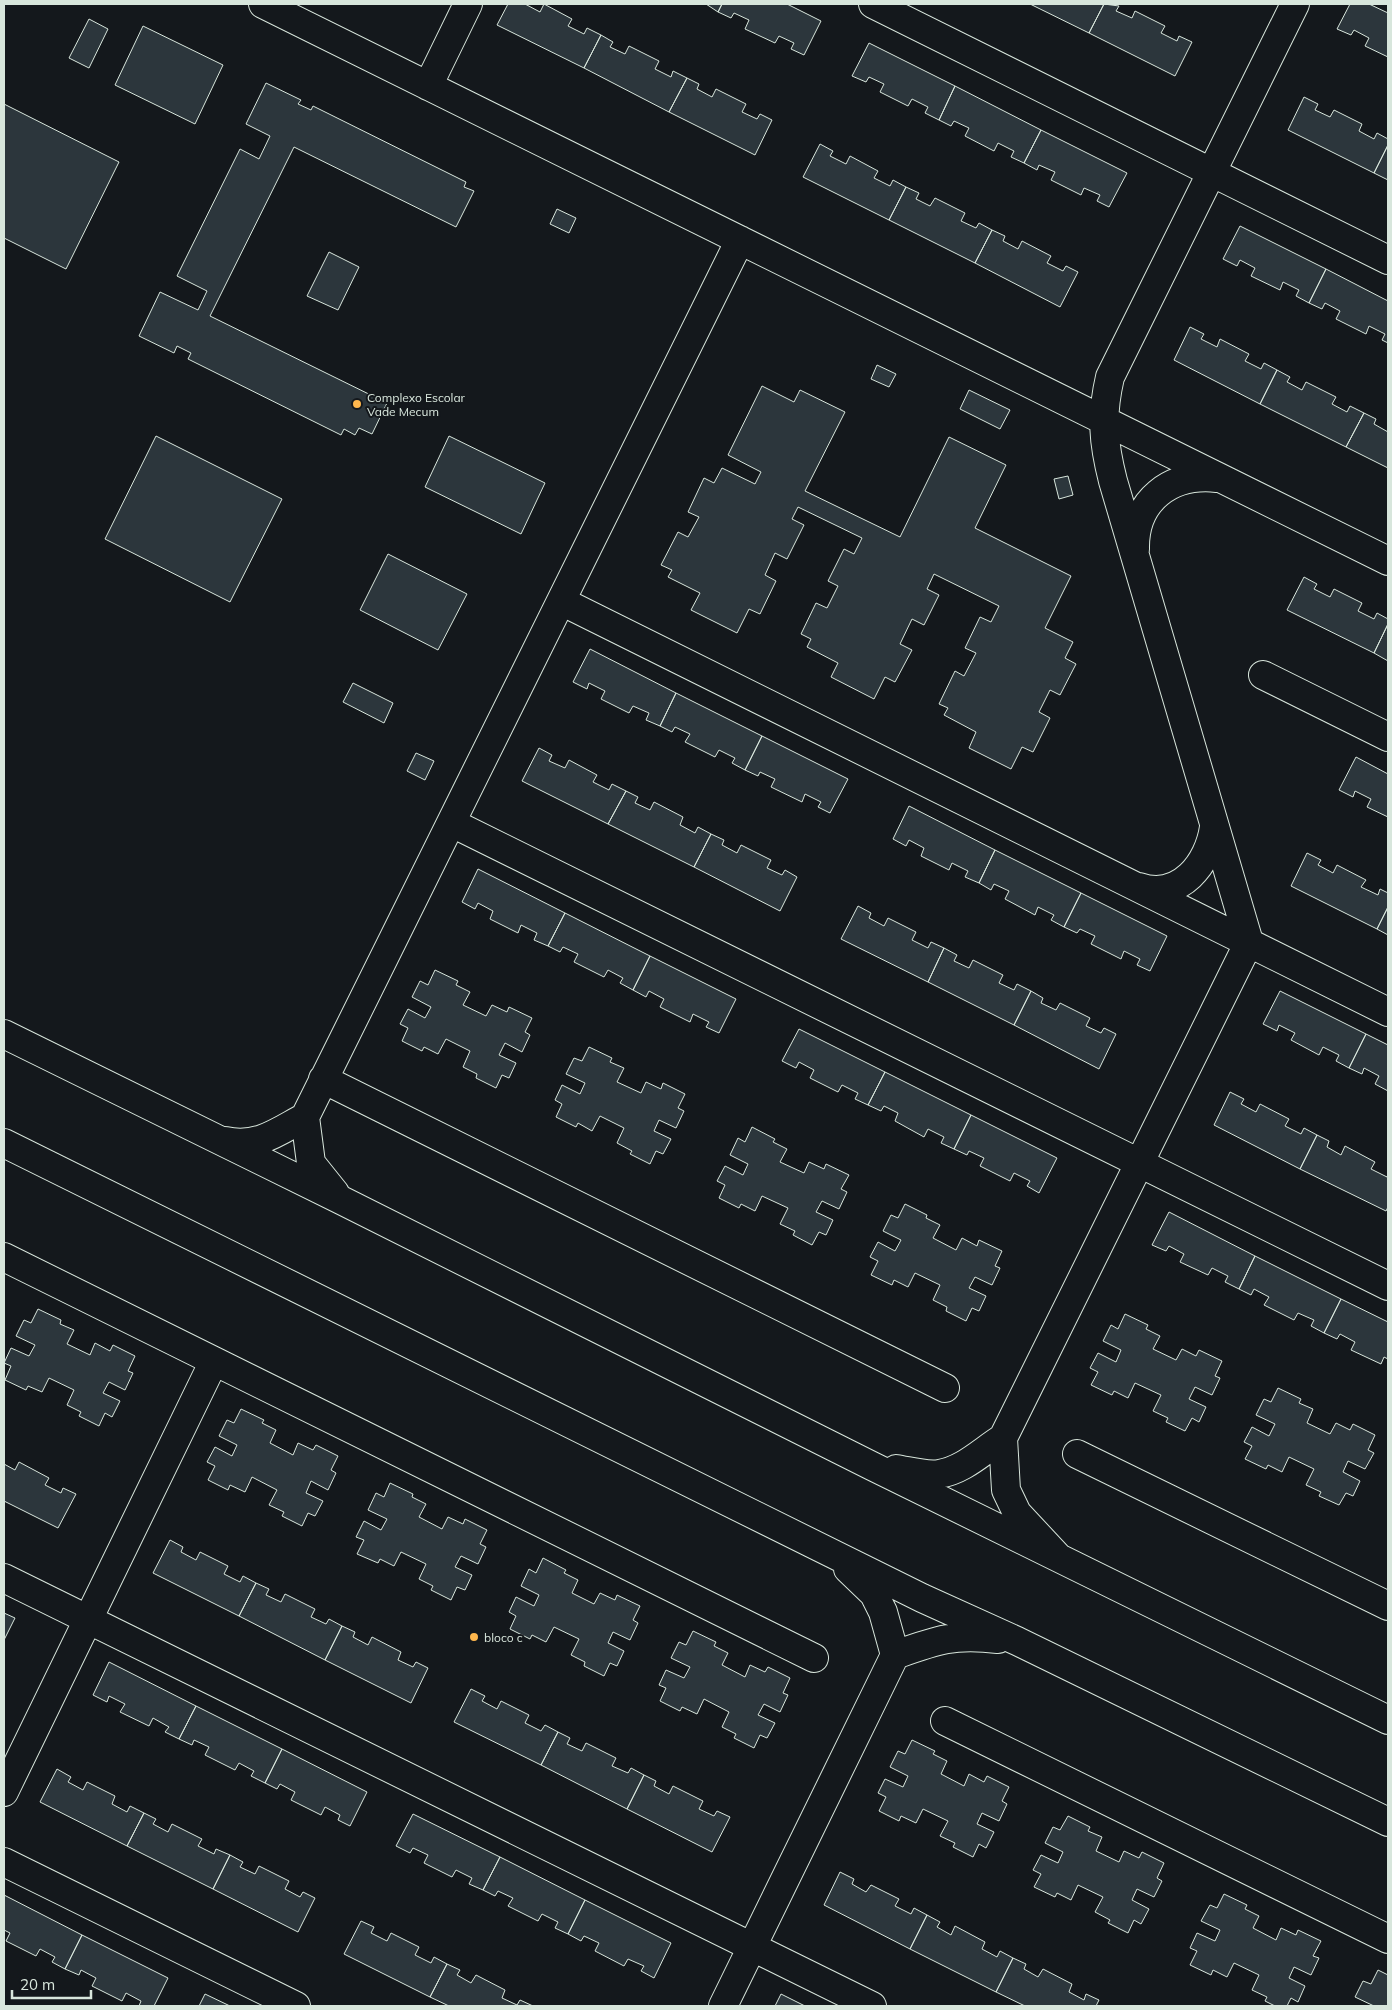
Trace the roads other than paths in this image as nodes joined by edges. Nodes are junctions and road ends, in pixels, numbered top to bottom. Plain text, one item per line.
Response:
1 (263, 4) edge
2 (468, 4) edge
3 (873, 4) edge
4 (1296, 4) edge
5 (428, 86) junction
6 (1211, 172) junction
7 (740, 240) junction
8 (1388, 260) edge
9 (1103, 419) junction
10 (1221, 479) junction
11 (1135, 558) junction
12 (1388, 561) edge
13 (561, 602) junction
14 (1263, 675) dead end
15 (1388, 737) edge
16 (452, 823) junction
17 (1214, 827) junction
18 (1136, 886) junction
19 (1249, 942) junction
20 (1388, 1012) edge
21 (4, 1034) edge
22 (324, 1079) junction
23 (304, 1117) junction
24 (221, 1140) junction
25 (4, 1144) edge
26 (1140, 1164) junction
27 (340, 1200) junction
28 (4, 1257) edge
29 (1388, 1286) edge
30 (214, 1361) junction
31 (945, 1388) dead end
32 (1003, 1438) junction
33 (1077, 1454) dead end
34 (872, 1466) junction
35 (830, 1553) junction
36 (1058, 1557) junction
37 (4, 1578) edge
38 (1388, 1606) edge
39 (88, 1619) junction
40 (1017, 1641) junction
41 (895, 1655) junction
42 (814, 1658) dead end
43 (1388, 1720) edge
44 (945, 1721) dead end
45 (4, 1792) edge
46 (1388, 1822) edge
47 (4, 1862) edge
48 (1388, 1939) edge
49 (752, 1948) junction
50 (296, 2006) edge
51 (723, 2006) edge
52 (872, 2006) edge

1 - 5 street
2 - 5 street
3 - 6 street
4 - 6 street
5 - 7 street
6 - 8 street
6 - 9 street
7 - 9 street
7 - 13 street
9 - 10 street
9 - 11 street
10 - 11 street
10 - 12 street
11 - 17 street
13 - 16 street
13 - 18 street
14 - 15 street
16 - 22 street
16 - 26 street
17 - 18 street
17 - 19 street
18 - 19 street
19 - 20 street
19 - 26 street
21 - 24 street
22 - 23 street
22 - 31 street
23 - 24 street
23 - 27 street
24 - 27 street
25 - 35 street
26 - 29 street
26 - 32 street
27 - 34 street
28 - 30 street
30 - 39 street
30 - 42 street
32 - 34 street
32 - 36 street
33 - 38 street
34 - 36 street
35 - 40 street
35 - 41 street
36 - 43 street
37 - 39 street
39 - 45 street
39 - 49 street
40 - 41 street
40 - 46 street
41 - 49 street
44 - 48 street
47 - 50 street
49 - 51 street
49 - 52 street

